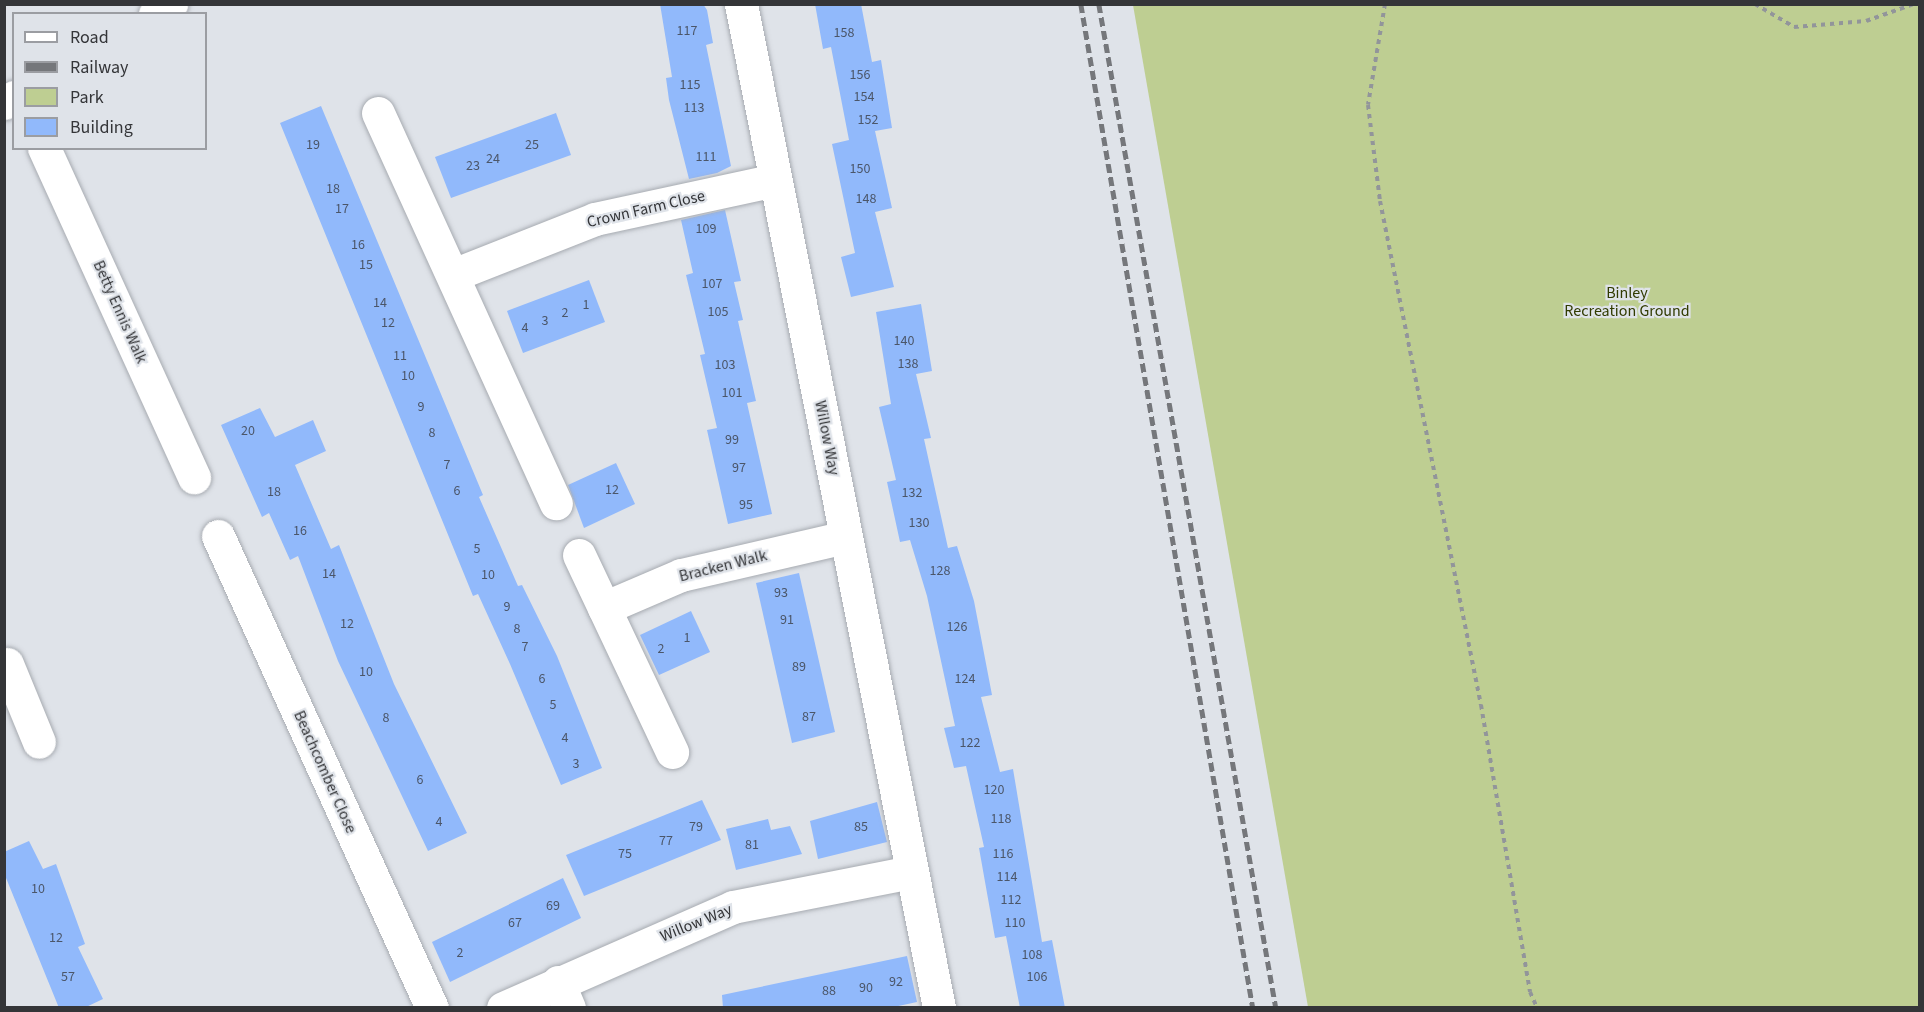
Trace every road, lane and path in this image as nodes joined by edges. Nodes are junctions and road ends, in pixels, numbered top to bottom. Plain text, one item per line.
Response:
1 (171, 4) edge
2 (741, 4) edge
3 (1385, 4) edge
4 (1755, 4) edge
5 (1914, 4) edge
6 (158, 12) edge
7 (378, 113) dead end
8 (45, 150) edge
9 (775, 180) junction
10 (453, 276) junction
11 (194, 477) dead end
12 (556, 503) dead end
13 (218, 536) dead end
14 (846, 537) junction
15 (579, 555) dead end
16 (604, 608) junction
17 (7, 664) dead end
18 (14, 707) edge
19 (39, 742) dead end
20 (672, 752) dead end
21 (912, 872) junction
22 (563, 995) edge
23 (432, 1008) edge
24 (503, 1008) edge
25 (939, 1008) edge
26 (1538, 1008) edge

1 - 6 street
2 - 9 street, Willow Way
3 - 26 path
4 - 5 path
7 - 10 street
8 - 11 street, Betty Ennis Walk
9 - 10 street, Crown Farm Close
9 - 14 street, Willow Way
10 - 12 street
13 - 23 street, Beachcomber Close
14 - 16 street, Bracken Walk
14 - 21 street, Willow Way
15 - 16 street
16 - 20 street
17 - 18 street
18 - 19 street
21 - 22 street, Willow Way
21 - 25 street, Willow Way
22 - 24 street, Willow Way

